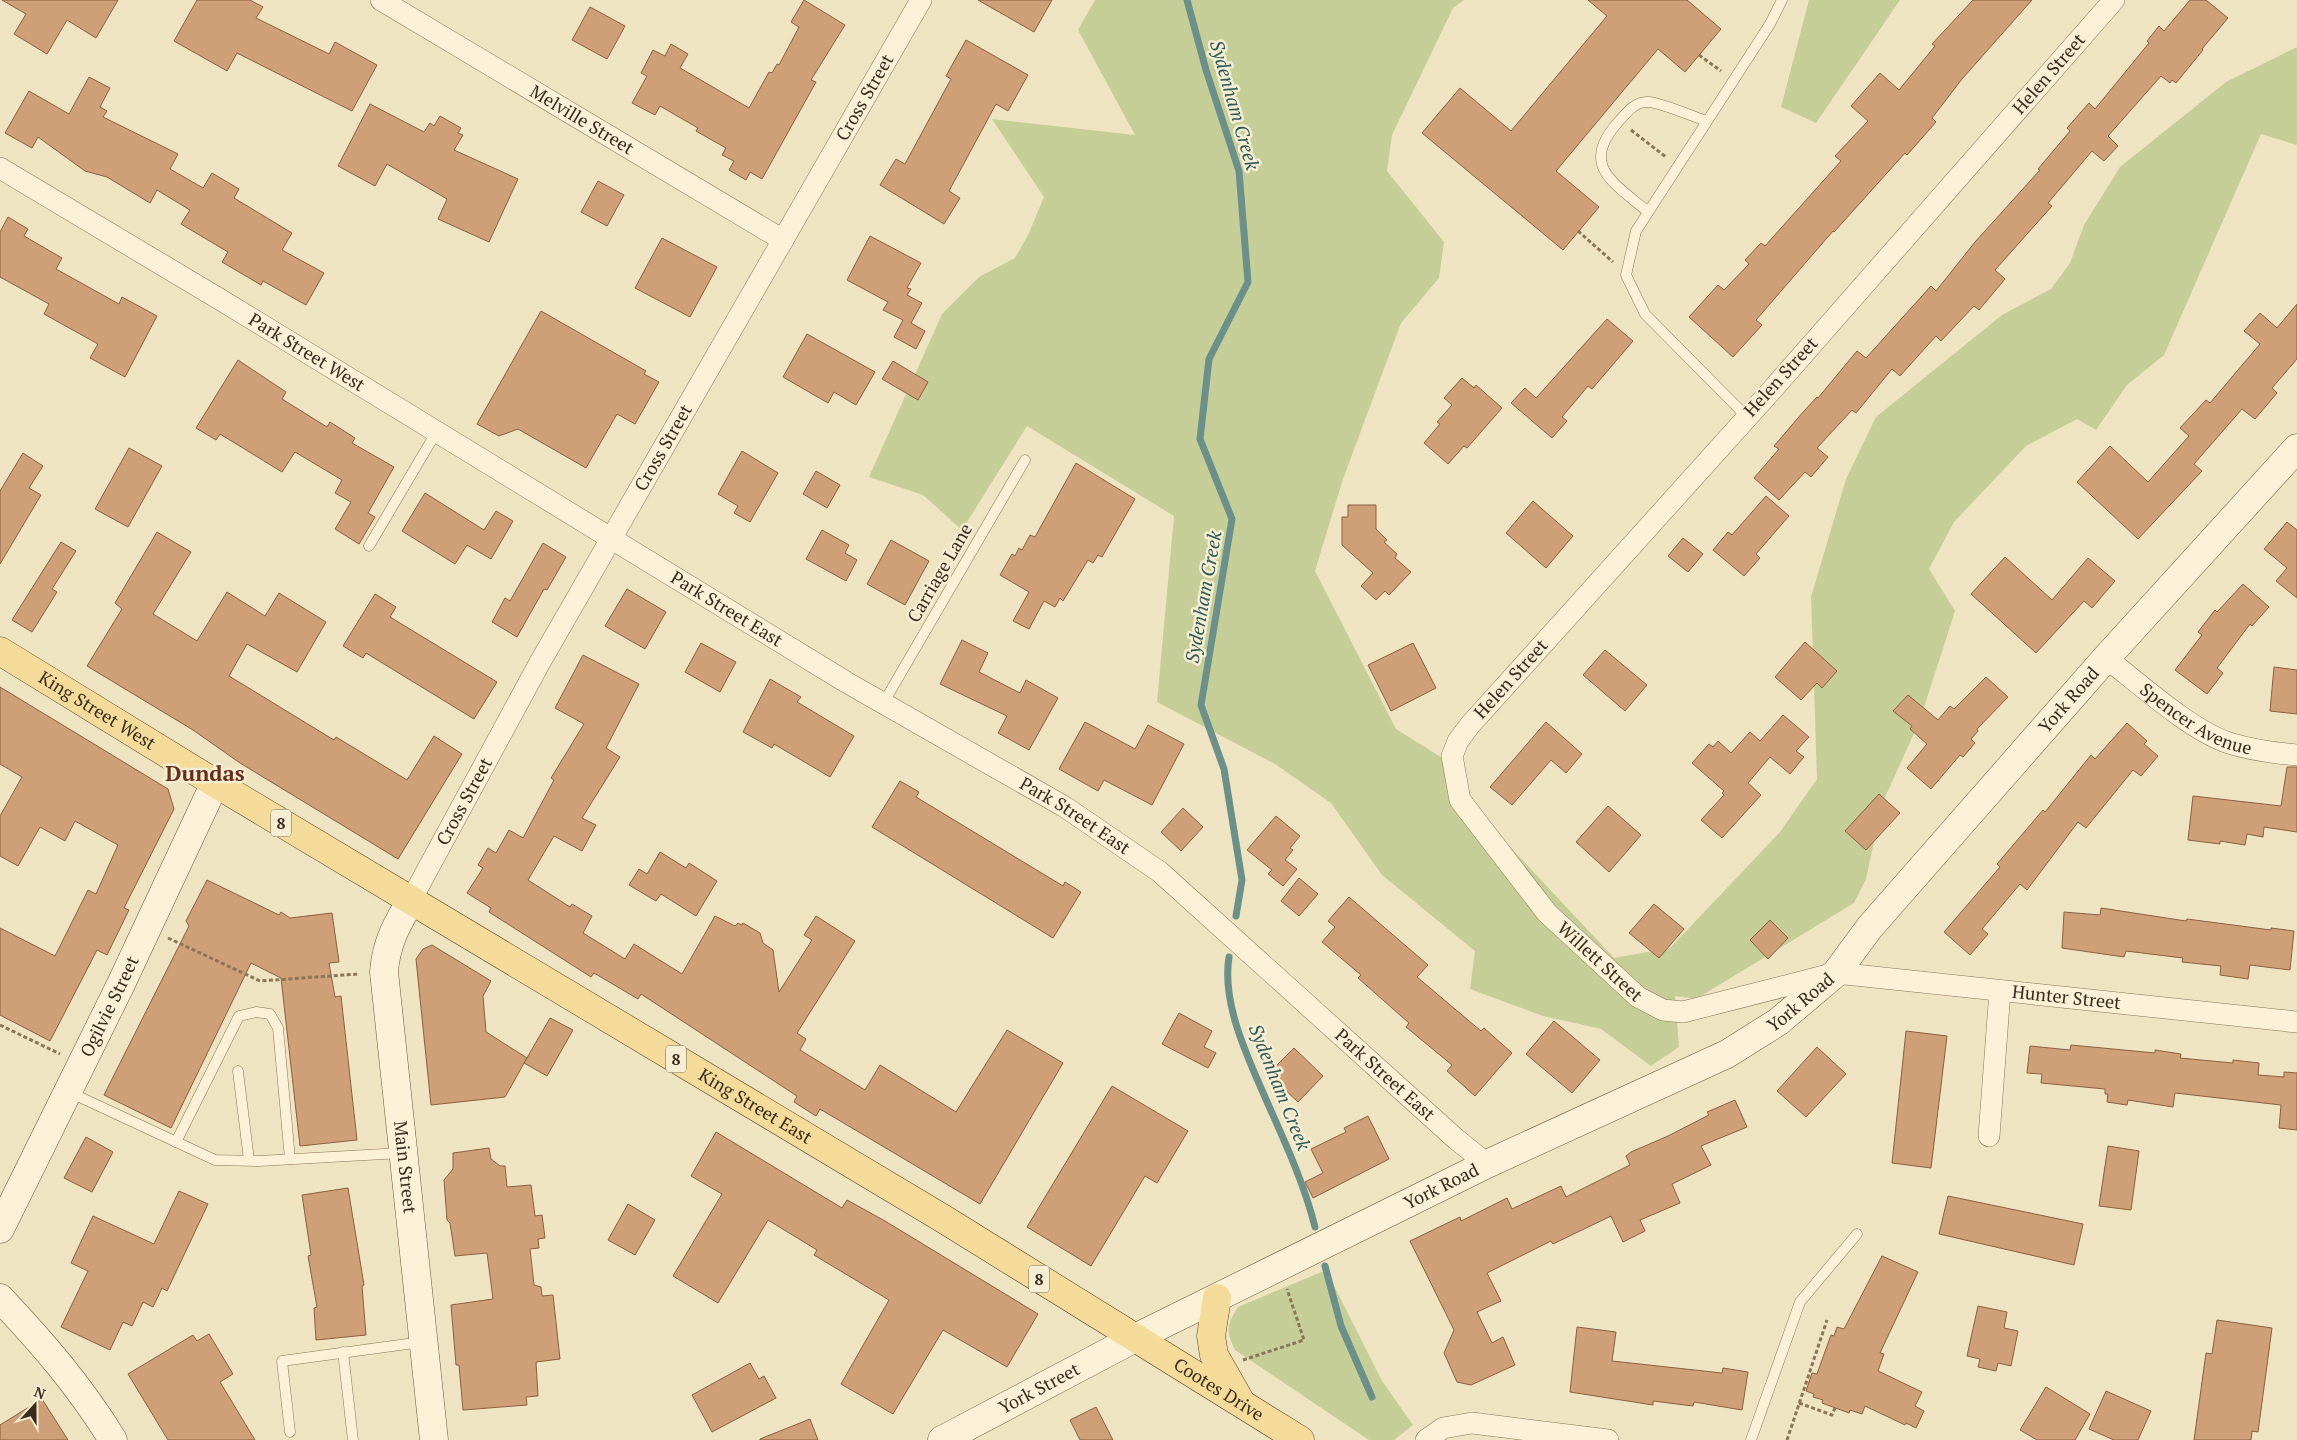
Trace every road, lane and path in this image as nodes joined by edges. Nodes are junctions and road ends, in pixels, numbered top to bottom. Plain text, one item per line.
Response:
1 (381, 0) edge
2 (921, 0) edge
3 (1782, 0) edge
4 (2114, 0) edge
5 (1699, 55) dead end
6 (1733, 80) junction
7 (1619, 121) junction
8 (1706, 121) junction
9 (1678, 165) junction
10 (0, 168) edge
11 (1648, 212) junction
12 (1578, 231) dead end
13 (783, 240) junction
14 (1626, 274) junction
15 (1746, 416) junction
16 (437, 431) junction
17 (2297, 448) edge
18 (1025, 460) dead end
19 (612, 538) junction
20 (369, 546) dead end
21 (0, 651) edge
22 (2106, 658) junction
23 (884, 702) junction
24 (2297, 755) edge
25 (1452, 756) joint
26 (215, 783) junction
27 (348, 864) joint
28 (411, 900) junction
29 (147, 928) junction
30 (384, 972) junction
31 (1836, 973) junction
32 (2000, 991) junction
33 (2297, 1022) edge
34 (0, 1025) edge
35 (81, 1064) junction
36 (238, 1071) dead end
37 (68, 1092) junction
38 (1989, 1136) dead end
39 (176, 1142) junction
40 (402, 1153) junction
41 (290, 1159) junction
42 (249, 1160) junction
43 (1487, 1164) junction
44 (0, 1229) edge
45 (1856, 1234) dead end
46 (1280, 1266) junction
47 (0, 1298) edge
48 (1217, 1298) junction
49 (1827, 1320) dead end
50 (1137, 1337) junction
51 (423, 1341) junction
52 (342, 1352) junction
53 (1220, 1367) junction
54 (1799, 1403) junction
55 (1242, 1404) junction
56 (1835, 1408) dead end
57 (290, 1432) dead end
58 (1297, 1439) edge
59 (113, 1440) edge
60 (353, 1440) edge
61 (434, 1440) edge
62 (942, 1440) edge
63 (1426, 1440) edge
64 (1608, 1440) edge
65 (1752, 1440) edge
66 (1786, 1440) edge

1 - 13 street, Melville Street
2 - 13 street, Cross Street
3 - 6 lane
4 - 15 street, Helen Street
5 - 6 path
6 - 8 lane
7 - 8 lane
7 - 9 path
7 - 11 lane
8 - 9 lane
9 - 11 lane
10 - 16 street, Park Street West
11 - 14 lane
12 - 14 path
13 - 19 street, Cross Street
14 - 15 lane
15 - 25 street, Helen Street
16 - 19 street, Park Street West
16 - 20 lane
17 - 22 street, York Road
18 - 23 lane, Carriage Lane
19 - 23 street, Park Street East
19 - 28 street, Cross Street
21 - 26 main road, King Street West / 8
22 - 24 street, Spencer Avenue
22 - 31 street, York Road
23 - 43 street, Park Street East
25 - 31 street, Willett Street
26 - 27 main road, King Street West / 8
26 - 29 street, Ogilvie Street
27 - 28 main road, King Street East / 8
28 - 30 street, Main Street
28 - 50 main road, King Street East / 8
29 - 30 path
29 - 35 street, Ogilvie Street
30 - 40 street, Main Street
31 - 32 street, Hunter Street
31 - 43 street, York Road
32 - 33 street, Hunter Street
32 - 38 street
34 - 35 path
35 - 37 street, Ogilvie Street
36 - 42 lane
37 - 39 lane
37 - 44 street, Ogilvie Street
39 - 41 lane
39 - 42 lane
40 - 41 lane
40 - 51 street, Main Street
41 - 42 lane
43 - 46 street, York Road
45 - 65 lane
46 - 48 street, York Road
46 - 53 path
47 - 59 street
48 - 50 street, York Road
48 - 53 main road
49 - 54 path
50 - 55 main road, Cootes Drive / 8
50 - 62 street, York Street
51 - 52 lane
51 - 61 street, Main Street
52 - 57 lane
52 - 60 lane
53 - 55 main road
54 - 56 path
54 - 66 path
55 - 58 main road, Cootes Drive / 8
63 - 64 street

